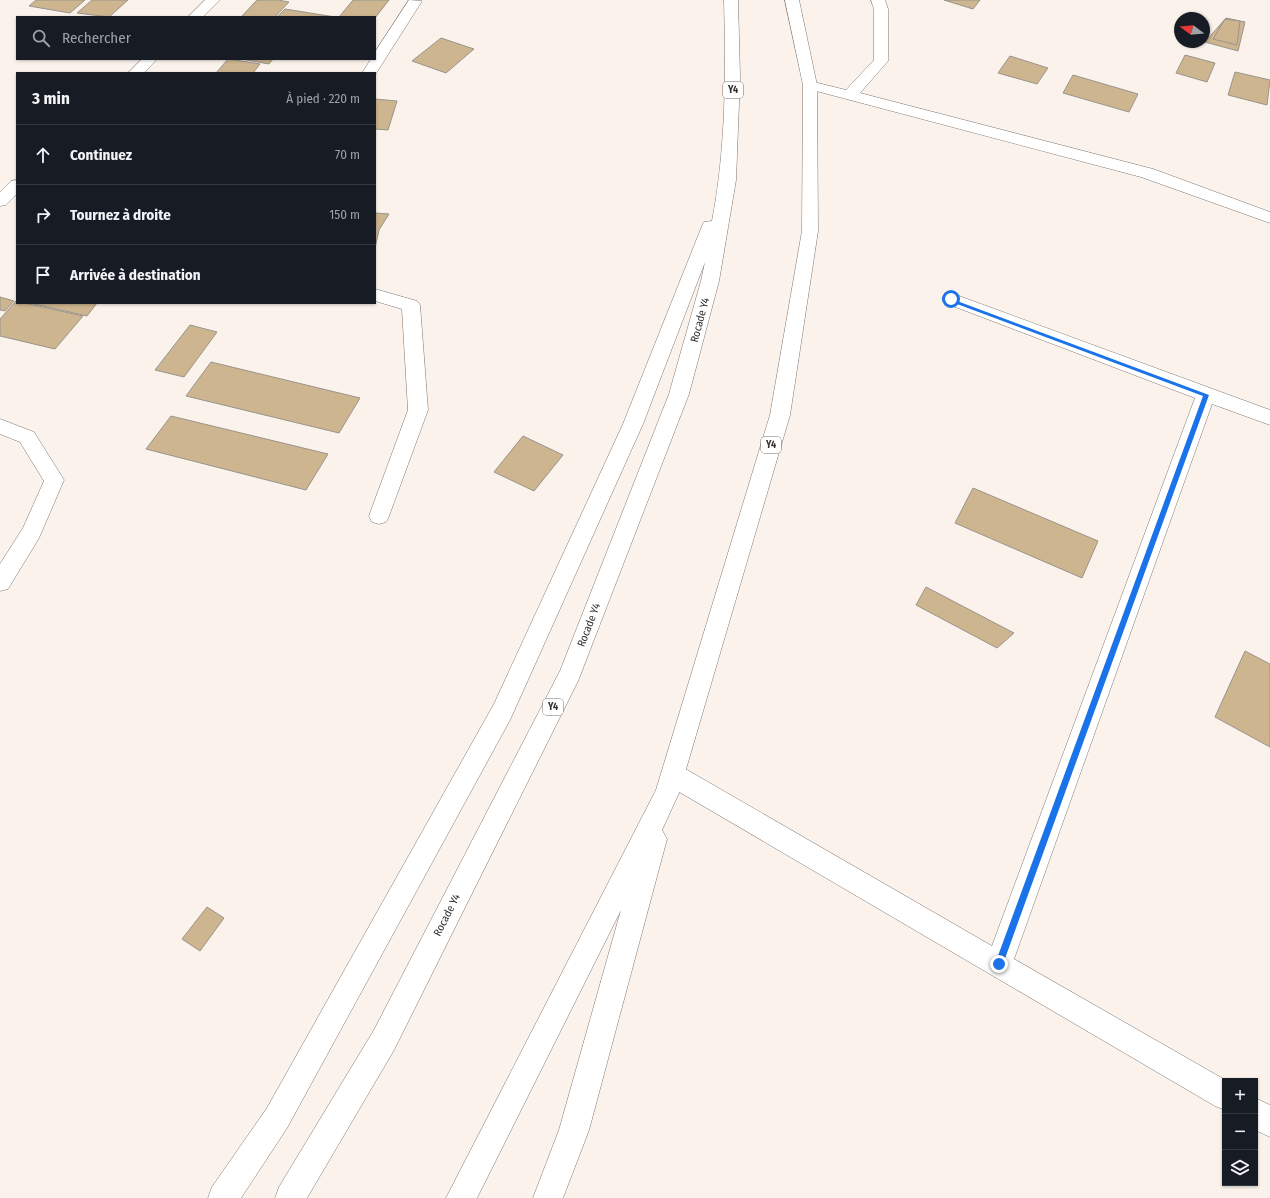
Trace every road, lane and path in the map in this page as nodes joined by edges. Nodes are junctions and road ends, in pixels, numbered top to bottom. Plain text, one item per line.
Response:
1 (213, 0) edge
2 (731, 0) edge
3 (792, 0) edge
4 (878, 0) edge
5 (415, 1) dead end
6 (196, 16) edge
7 (149, 60) edge
8 (136, 72) edge
9 (370, 72) edge
10 (810, 84) junction
11 (850, 95) junction
12 (728, 180) junction
13 (16, 186) edge
14 (0, 201) edge
15 (0, 206) edge
16 (16, 210) edge
17 (1270, 218) edge
18 (376, 295) edge
19 (951, 299) dead end
20 (1206, 395) junction
21 (1270, 418) edge
22 (0, 426) edge
23 (379, 516) dead end
24 (0, 582) edge
25 (670, 784) junction
26 (999, 964) junction
27 (1222, 1094) edge
28 (1257, 1114) edge
29 (1270, 1122) edge
30 (223, 1198) edge
31 (290, 1198) edge
32 (461, 1198) edge
33 (548, 1198) edge

1 - 6 main road
2 - 12 main road, Rocade Y4 / Y4
3 - 10 main road, Y4
4 - 11 main road
5 - 9 main road
7 - 8 main road
10 - 11 main road
10 - 25 main road, Y4
11 - 17 main road
12 - 30 main road
12 - 31 main road, Rocade Y4 / Y4
13 - 14 main road
15 - 16 main road
18 - 23 main road
19 - 20 main road
20 - 21 main road
20 - 26 main road
22 - 24 main road
25 - 26 main road
25 - 32 main road, Y4
25 - 33 main road
26 - 27 main road
28 - 29 main road

